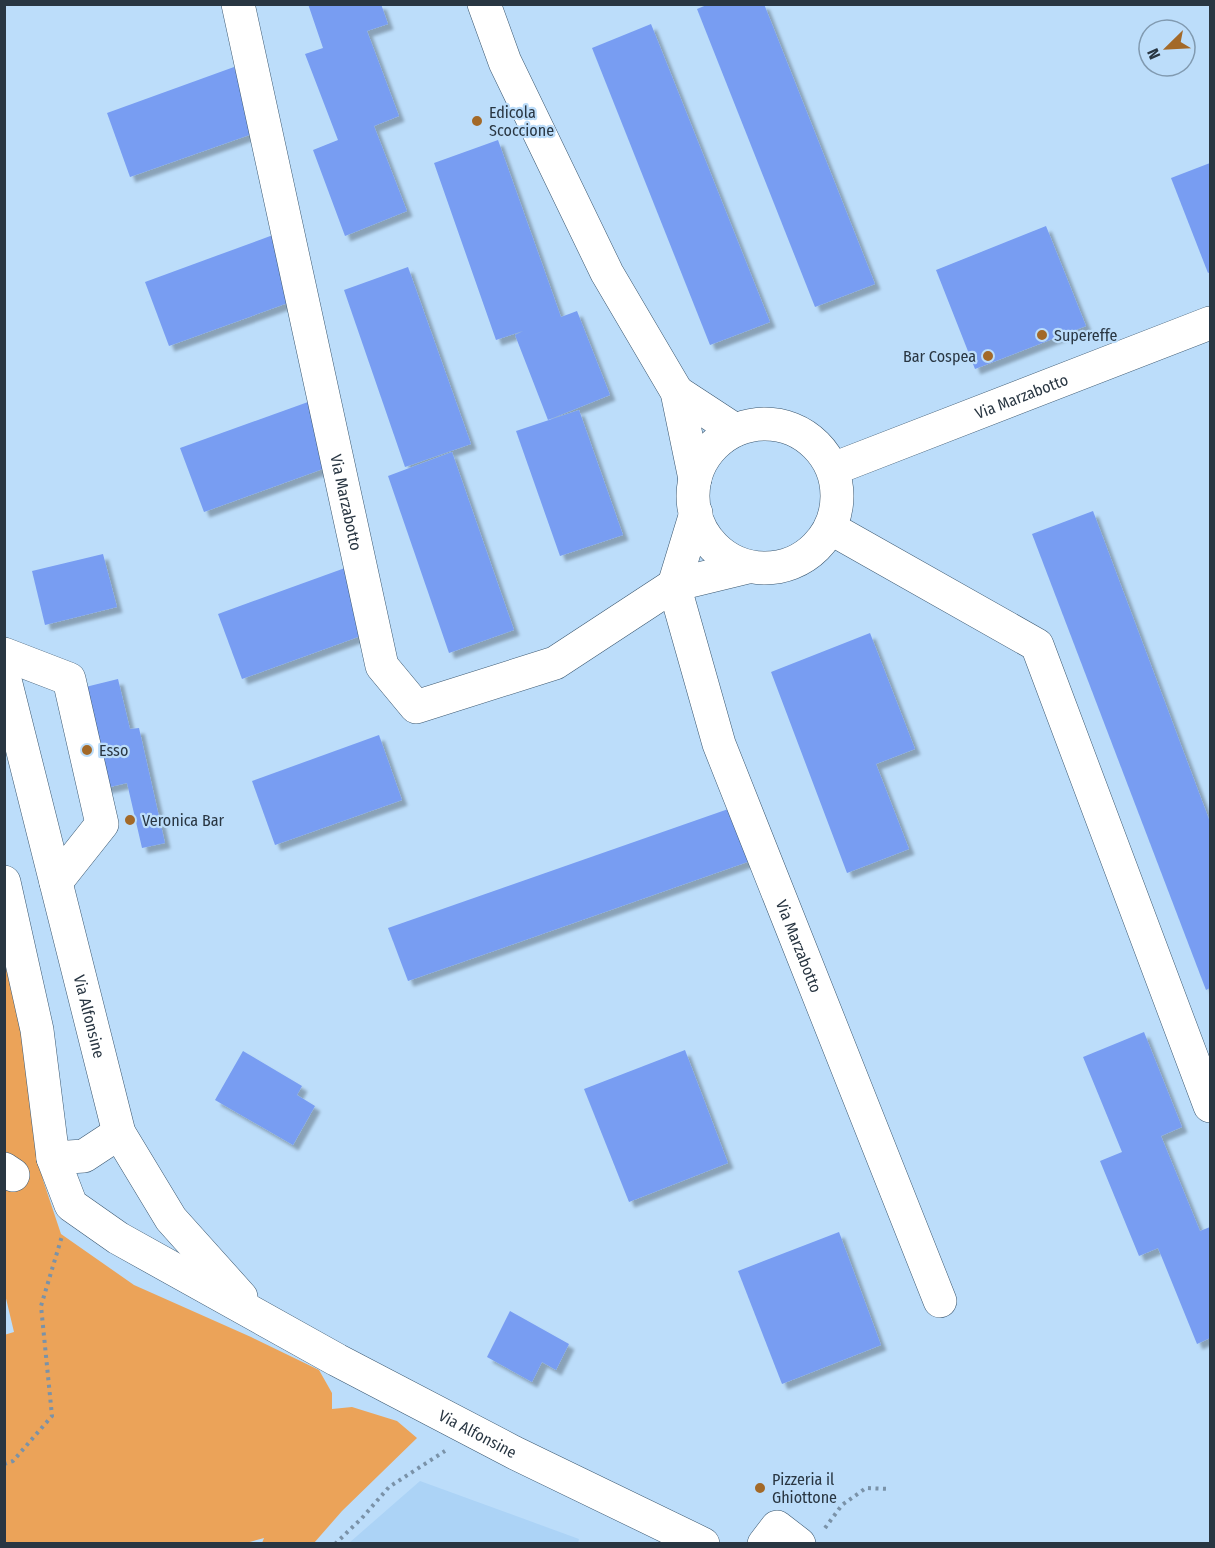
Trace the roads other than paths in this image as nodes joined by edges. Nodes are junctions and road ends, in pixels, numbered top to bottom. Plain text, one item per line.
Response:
1 (238, 4) edge
2 (484, 4) edge
3 (1210, 322) edge
4 (677, 392) junction
5 (735, 430) junction
6 (833, 469) junction
7 (695, 479) junction
8 (696, 513) junction
9 (830, 528) junction
10 (748, 567) junction
11 (674, 585) junction
12 (4, 654) edge
13 (4, 676) edge
14 (4, 882) edge
15 (56, 882) junction
16 (1210, 1106) edge
17 (119, 1133) junction
18 (53, 1158) junction
19 (940, 1301) dead end
20 (258, 1316) junction
21 (810, 1537) edge
22 (703, 1544) edge
23 (764, 1544) edge

1 - 11 street, Via Marzabotto
2 - 4 street, Via Marzabotto
3 - 6 street, Via Marzabotto
4 - 5 street, Via Marzabotto
4 - 7 street, Via Marzabotto
5 - 6 street, Via Marzabotto
5 - 7 street, Via Marzabotto
6 - 9 street, Via Marzabotto
7 - 8 street, Via Marzabotto
8 - 10 street, Via Marzabotto
8 - 11 street, Via Marzabotto
9 - 10 street, Via Marzabotto
9 - 16 street
10 - 11 street, Via Marzabotto
11 - 19 street, Via Marzabotto
12 - 15 street
13 - 15 street, Via Alfonsine
14 - 18 street
15 - 17 street, Via Alfonsine
17 - 18 street
17 - 20 street, Via Alfonsine
18 - 20 street, Via Alfonsine
20 - 22 street, Via Alfonsine
21 - 23 street

